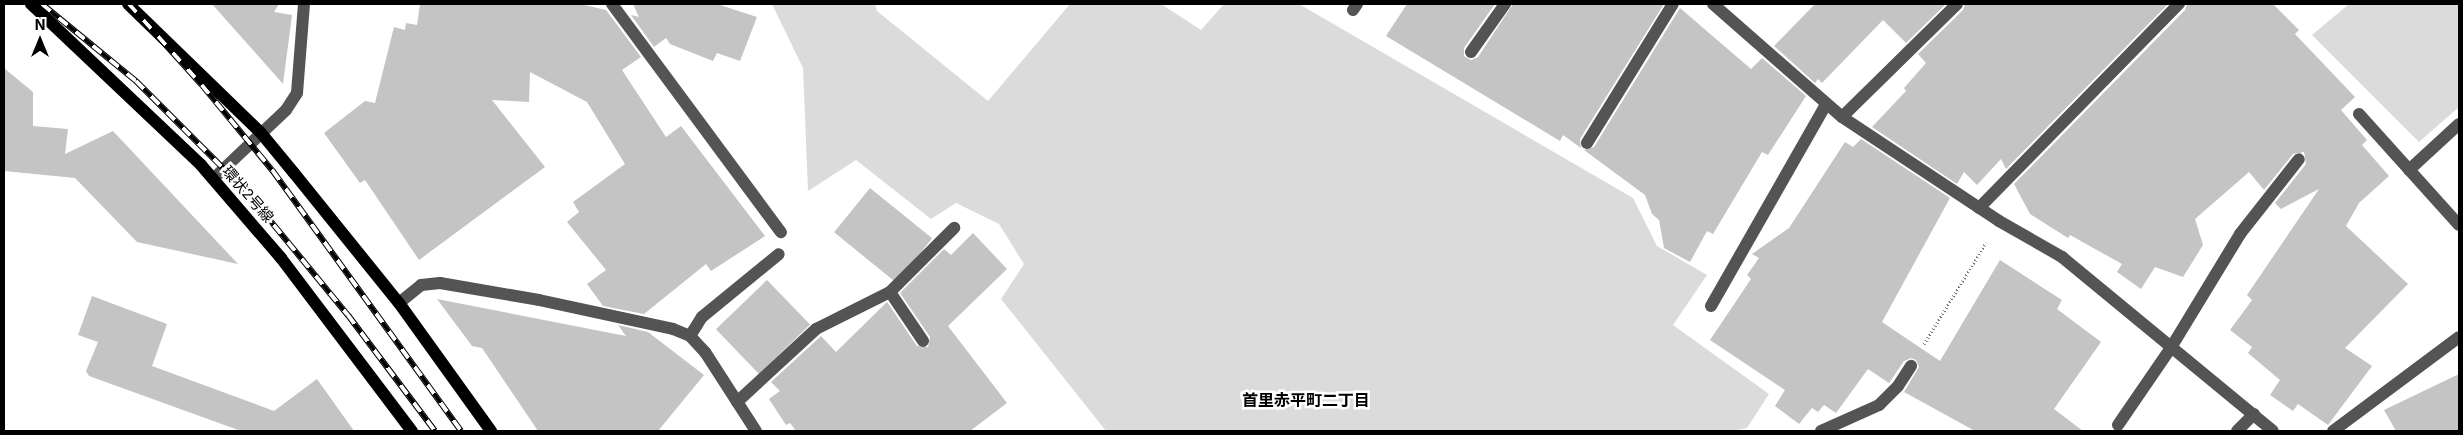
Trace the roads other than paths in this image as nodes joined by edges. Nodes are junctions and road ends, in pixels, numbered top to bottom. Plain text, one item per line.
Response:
1 (31, 4) edge
2 (128, 4) edge
3 (304, 4) edge
4 (612, 4) edge
5 (1505, 4) edge
6 (1673, 4) edge
7 (1713, 4) edge
8 (1957, 4) edge
9 (2179, 4) edge
10 (1471, 52) dead end
11 (1826, 104) junction
12 (2359, 114) dead end
13 (1842, 118) junction
14 (2459, 124) edge
15 (261, 133) junction
16 (1587, 143) dead end
17 (2298, 159) dead end
18 (2409, 170) junction
19 (213, 179) junction
20 (1979, 208) junction
21 (2459, 225) edge
22 (954, 228) dead end
23 (781, 232) dead end
24 (778, 254) dead end
25 (890, 292) junction
26 (399, 303) junction
27 (1711, 306) dead end
28 (690, 336) junction
29 (2459, 337) edge
30 (923, 341) dead end
31 (2172, 346) junction
32 (1910, 366) road end
33 (737, 402) junction
34 (2254, 414) junction
35 (2118, 425) dead end
36 (412, 431) edge
37 (491, 431) edge
38 (756, 431) edge
39 (1821, 431) edge
40 (2237, 431) edge
41 (2273, 431) edge
42 (2333, 431) edge

1 - 19 main road, 環状2号線
2 - 15 main road
3 - 15 street
4 - 23 street
5 - 10 street
6 - 16 street
7 - 11 street
8 - 13 street
9 - 20 street
11 - 13 street
11 - 27 street
12 - 18 street
13 - 20 street
14 - 18 street
15 - 19 street
15 - 26 main road
17 - 31 street
18 - 21 street
19 - 36 main road, 環状2号線
20 - 31 street
22 - 25 street
24 - 28 street
25 - 30 street
25 - 33 street
26 - 28 street
26 - 37 main road
28 - 33 street
29 - 42 street
31 - 34 street
31 - 35 street
32 - 39 street
33 - 38 street
34 - 40 street
34 - 41 street

